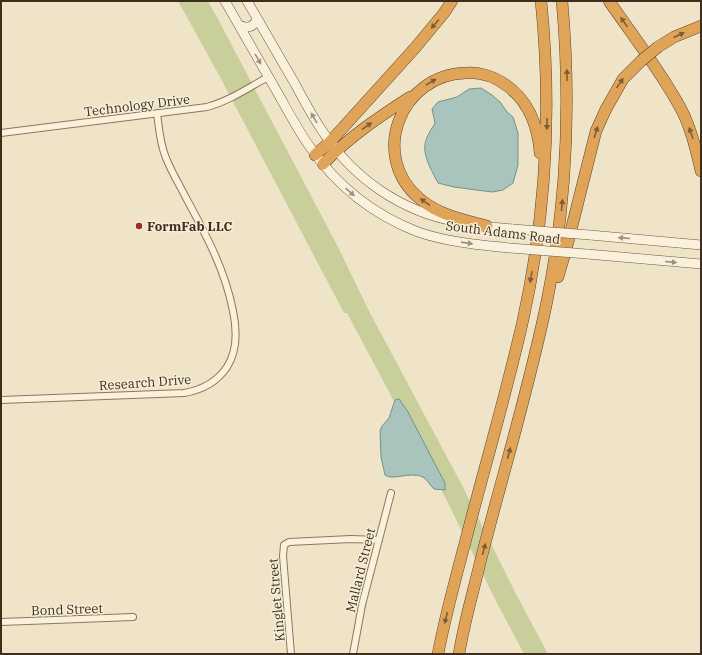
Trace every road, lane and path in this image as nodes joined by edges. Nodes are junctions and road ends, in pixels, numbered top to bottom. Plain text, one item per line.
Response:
1 (225, 1) edge
2 (247, 1) edge
3 (452, 1) edge
4 (542, 1) edge
5 (562, 1) edge
6 (609, 1) edge
7 (257, 19) junction
8 (239, 25) junction
9 (701, 26) edge
10 (268, 77) junction
11 (417, 92) junction
12 (157, 113) junction
13 (1, 133) edge
14 (333, 146) junction
15 (316, 155) junction
16 (323, 164) junction
17 (701, 171) edge
18 (542, 197) junction
19 (487, 226) junction
20 (701, 245) edge
21 (701, 264) edge
22 (542, 326) junction
23 (1, 400) edge
24 (391, 493) dead end
25 (379, 540) junction
26 (133, 617) dead end
27 (1, 622) edge
28 (291, 654) edge
29 (353, 654) edge
30 (438, 654) edge
31 (459, 654) edge

1 - 8 main road, South Adams Road
2 - 7 main road, South Adams Road
3 -> 14 highway
4 -> 18 highway
22 -> 5 highway
17 -> 6 highway
7 - 8 main road
14 -> 7 main road, South Adams Road
8 -> 10 main road, South Adams Road
22 -> 9 highway, bridge
10 - 12 street, Technology Drive
10 - 15 main road, South Adams Road
14 -> 11 highway
11 -> 18 highway
19 -> 11 highway
12 - 13 street, Technology Drive
12 - 23 street, Research Drive
14 - 15 highway
14 - 16 highway
14 - 19 main road, South Adams Road
15 - 16 main road, South Adams Road
16 -> 21 main road, South Adams Road, bridge
18 -> 30 highway
20 -> 19 main road, South Adams Road, bridge
31 -> 22 highway
24 - 25 street, Mallard Street
25 - 28 street, Kinglet Street
25 - 29 street, Mallard Street
26 - 27 street, Bond Street

